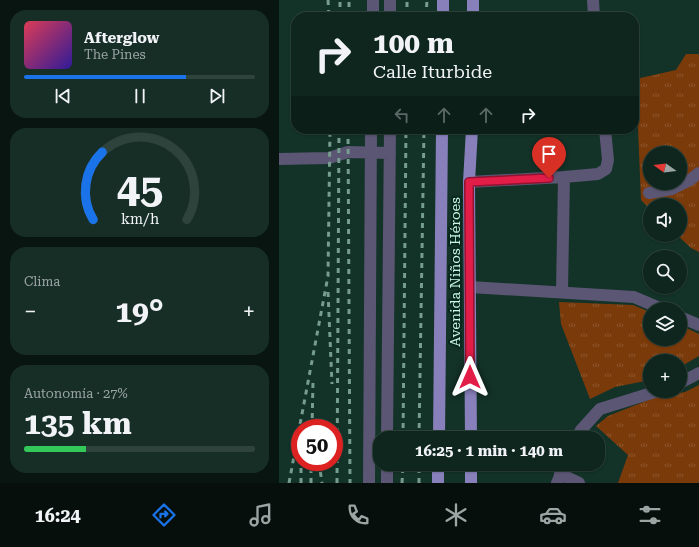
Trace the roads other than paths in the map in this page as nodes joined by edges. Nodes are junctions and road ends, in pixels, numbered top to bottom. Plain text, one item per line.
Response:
1 (373, 0) edge
2 (390, 0) edge
3 (443, 0) edge
4 (473, 0) edge
5 (593, 0) edge
6 (373, 12) edge
7 (390, 12) edge
8 (443, 12) edge
9 (473, 12) edge
10 (594, 12) edge
11 (371, 134) edge
12 (390, 134) edge
13 (442, 134) edge
14 (471, 134) edge
15 (605, 134) edge
16 (371, 152) junction
17 (390, 153) junction
18 (279, 159) edge
19 (699, 173) edge
20 (564, 177) junction
21 (469, 182) junction
22 (649, 193) dead end
23 (470, 287) junction
24 (562, 292) junction
25 (646, 302) edge
26 (687, 320) edge
27 (699, 325) edge
28 (699, 373) edge
29 (687, 379) edge
30 (643, 395) edge
31 (387, 431) edge
32 (439, 431) edge
33 (471, 431) edge
34 (580, 431) edge
35 (387, 471) edge
36 (438, 471) edge
37 (471, 471) edge
38 (561, 474) edge
39 (369, 483) edge
40 (387, 483) edge
41 (438, 483) edge
42 (471, 483) edge
43 (579, 483) edge

1 - 6 street
2 - 7 street
3 - 8 main road
4 - 9 main road
5 - 10 street
11 - 16 street
12 - 17 street
13 - 32 main road, Avenida Niños Héroes
14 - 21 main road, Avenida Niños Héroes
15 - 20 street
16 - 17 street
16 - 18 street
16 - 39 street
17 - 31 street
19 - 22 street
20 - 21 street
20 - 24 street
21 - 23 main road, Avenida Niños Héroes
23 - 24 street
23 - 33 main road, Avenida Niños Héroes
24 - 25 street
26 - 27 street
28 - 29 street
30 - 34 street
35 - 40 street
36 - 41 main road
37 - 42 main road
38 - 43 street

